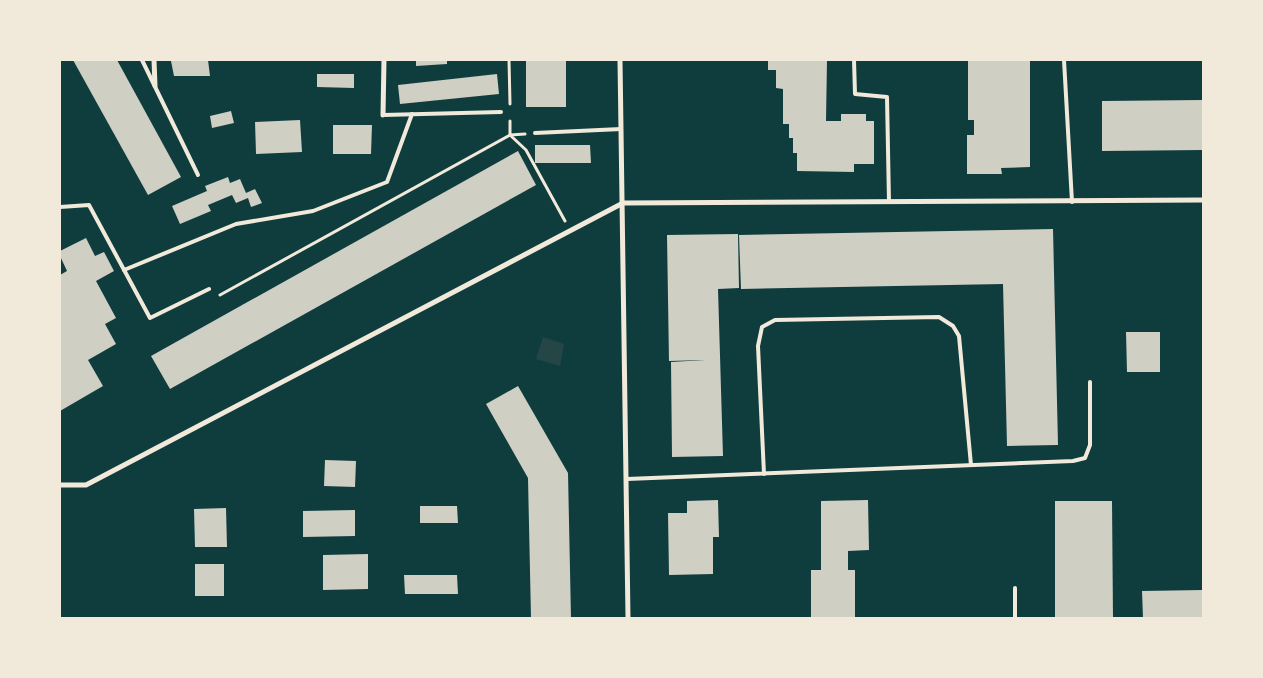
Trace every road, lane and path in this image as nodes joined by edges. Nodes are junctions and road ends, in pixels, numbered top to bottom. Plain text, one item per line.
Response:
1 (142, 60) edge
2 (154, 60) edge
3 (384, 60) edge
4 (620, 60) edge
5 (854, 60) edge
6 (1064, 60) edge
7 (155, 86) junction
8 (501, 112) dead end
9 (412, 114) junction
10 (383, 115) joint
11 (621, 129) junction
12 (535, 133) dead end
13 (198, 175) dead end
14 (1203, 200) edge
15 (889, 202) junction
16 (1072, 202) junction
17 (623, 203) junction
18 (60, 207) edge
19 (570, 231) junction
20 (124, 270) junction
21 (209, 288) joint
22 (1090, 382) dead end
23 (971, 465) junction
24 (764, 474) junction
25 (626, 479) junction
26 (60, 485) edge
27 (1015, 588) dead end
28 (628, 618) edge
29 (1015, 618) edge

1 - 7 lane
2 - 7 street
3 - 10 street
4 - 11 street
5 - 15 lane
6 - 16 lane
7 - 13 lane
8 - 9 lane
9 - 10 lane
9 - 20 lane
11 - 12 lane
11 - 17 street
14 - 16 street
15 - 16 street
15 - 17 street
17 - 19 street
17 - 25 street
18 - 20 lane
19 - 21 path
19 - 26 street
20 - 21 lane
22 - 23 lane
23 - 24 lane
23 - 24 lane
24 - 25 lane
25 - 28 street
27 - 29 lane

